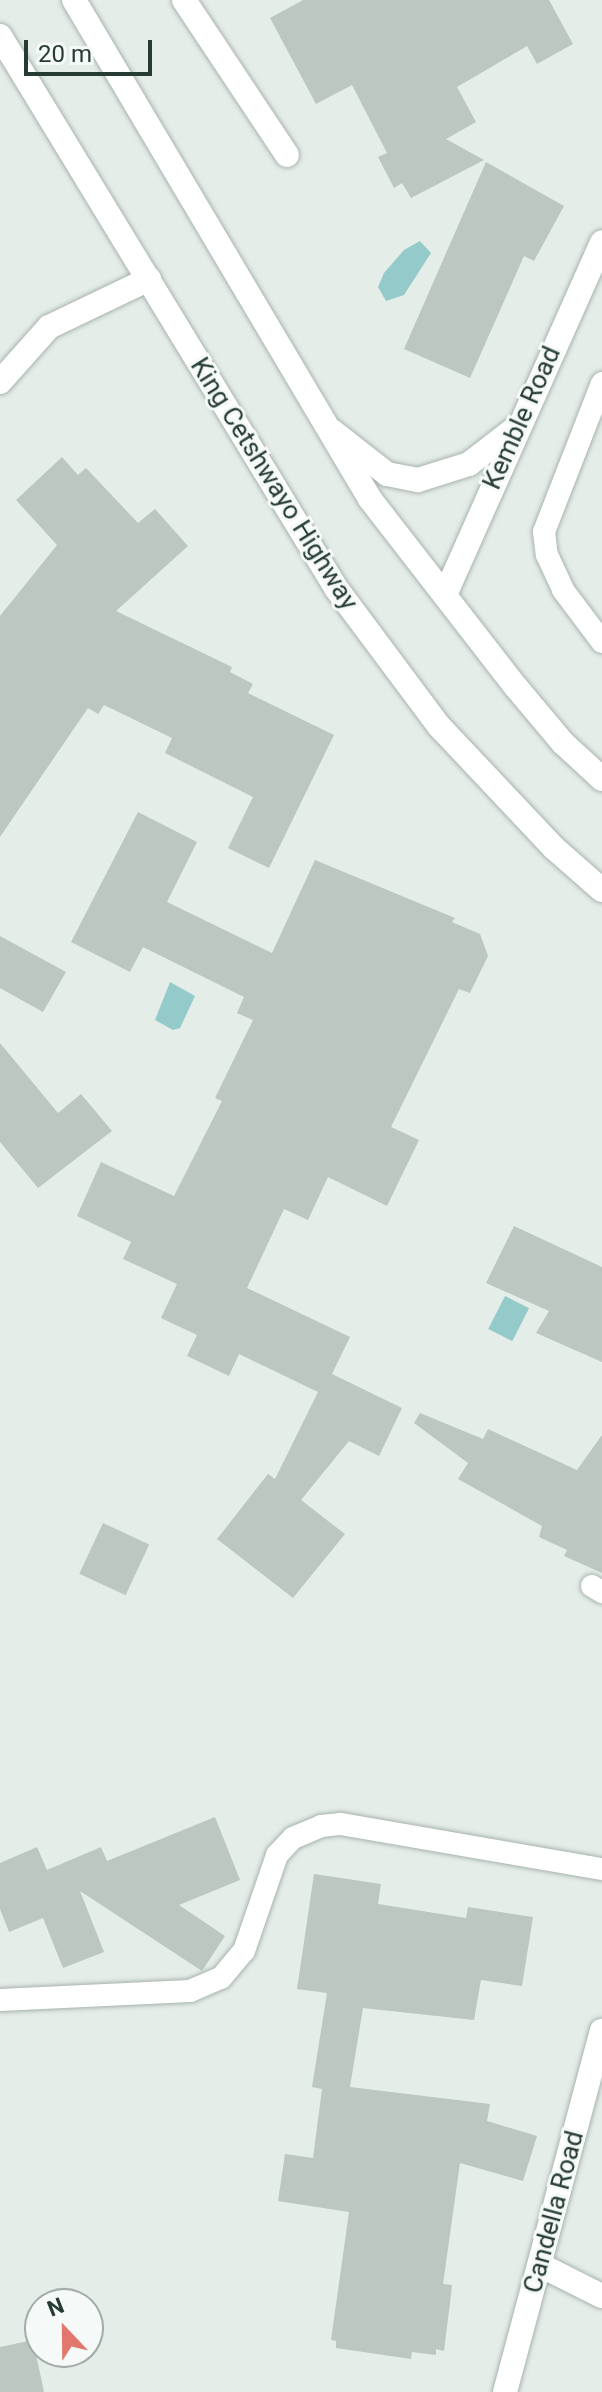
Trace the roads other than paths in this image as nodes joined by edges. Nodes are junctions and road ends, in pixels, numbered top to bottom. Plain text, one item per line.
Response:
1 (74, 0) edge
2 (184, 0) edge
3 (0, 36) edge
4 (287, 155) dead end
5 (602, 242) edge
6 (149, 279) junction
7 (0, 382) edge
8 (602, 383) edge
9 (515, 429) junction
10 (331, 431) junction
11 (445, 595) junction
12 (602, 642) edge
13 (602, 779) edge
14 (602, 890) edge
15 (602, 1869) edge
16 (0, 2000) edge
17 (602, 2031) edge
18 (540, 2265) junction
19 (602, 2296) edge
20 (505, 2392) edge

1 - 10 main road
2 - 4 main road
3 - 6 main road, King Cetshwayo Highway
5 - 9 main road, Kemble Road
6 - 7 main road
6 - 14 main road, King Cetshwayo Highway
8 - 12 lane
9 - 10 main road
9 - 11 main road, Kemble Road
10 - 11 main road
11 - 13 main road
15 - 16 lane
17 - 18 main road, Candella Road
18 - 19 main road
18 - 20 main road, Candella Road

